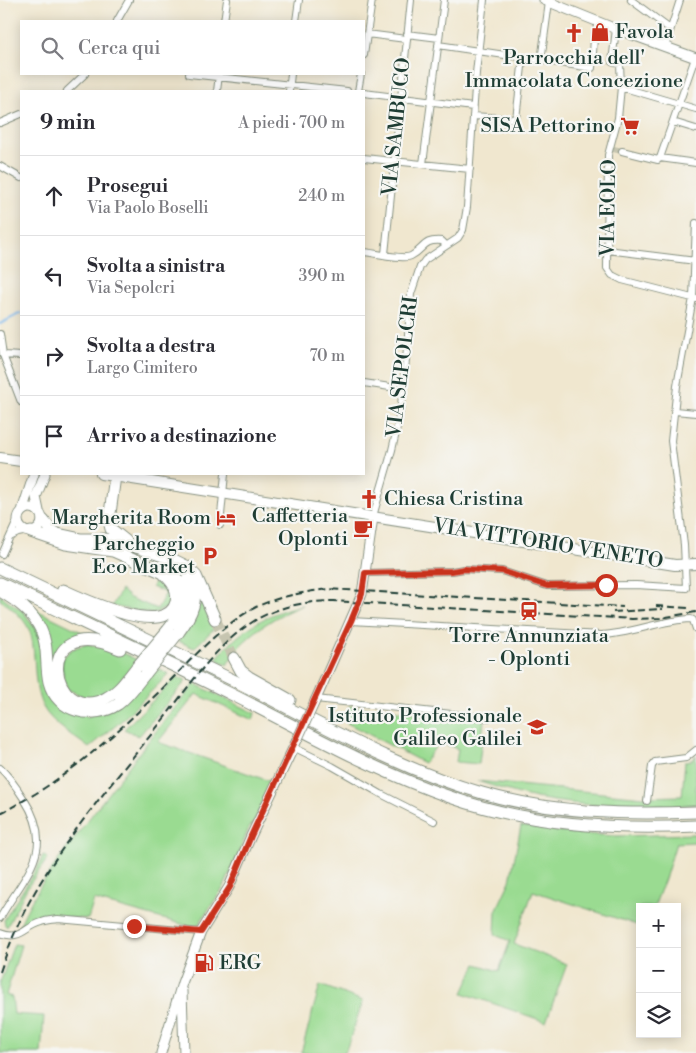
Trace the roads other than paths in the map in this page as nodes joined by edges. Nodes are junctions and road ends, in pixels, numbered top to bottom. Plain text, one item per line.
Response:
1 (129, 0) edge
2 (227, 0) edge
3 (299, 0) edge
4 (372, 0) edge
5 (411, 0) edge
6 (444, 0) edge
7 (484, 0) edge
8 (631, 0) edge
9 (680, 0) edge
10 (546, 1) edge
11 (118, 20) edge
12 (224, 20) edge
13 (296, 20) edge
14 (598, 22) junction
15 (616, 29) junction
16 (670, 29) junction
17 (367, 34) junction
18 (406, 37) junction
19 (439, 38) junction
20 (438, 45) junction
21 (665, 47) junction
22 (365, 49) edge
23 (478, 52) junction
24 (523, 58) junction
25 (695, 58) edge
26 (541, 61) junction
27 (84, 75) edge
28 (204, 75) edge
29 (291, 75) edge
30 (361, 75) edge
31 (219, 76) edge
32 (621, 87) junction
33 (289, 88) edge
34 (68, 90) edge
35 (217, 90) edge
36 (328, 90) edge
37 (358, 90) edge
38 (365, 93) edge
39 (400, 97) junction
40 (431, 101) junction
41 (680, 104) junction
42 (473, 108) junction
43 (696, 109) edge
44 (20, 114) edge
45 (473, 116) junction
46 (673, 122) junction
47 (0, 123) edge
48 (696, 129) edge
49 (622, 151) tunnel mouth
50 (365, 158) edge
51 (660, 158) junction
52 (394, 161) junction
53 (696, 163) edge
54 (423, 164) junction
55 (0, 166) edge
56 (470, 169) junction
57 (20, 177) edge
58 (696, 223) edge
59 (696, 240) edge
60 (446, 245) junction
61 (607, 250) junction
62 (365, 252) edge
63 (385, 254) junction
64 (695, 260) edge
65 (695, 281) edge
66 (694, 299) edge
67 (0, 334) edge
68 (3, 355) junction
69 (20, 356) edge
70 (365, 383) edge
71 (403, 389) junction
72 (20, 399) edge
73 (675, 411) junction
74 (696, 413) edge
75 (0, 458) edge
76 (20, 461) edge
77 (34, 475) edge
78 (44, 475) edge
79 (108, 475) edge
80 (225, 475) edge
81 (116, 476) junction
82 (223, 493) junction
83 (20, 515) junction
84 (41, 515) junction
85 (373, 517) junction
86 (220, 526) dead end
87 (29, 532) junction
88 (10, 537) junction
89 (134, 546) junction
90 (156, 555) junction
91 (1, 562) edge
92 (691, 564) edge
93 (162, 572) junction
94 (365, 573) junction
95 (0, 583) edge
96 (0, 590) edge
97 (215, 619) tunnel mouth
98 (351, 621) junction
99 (696, 629) edge
100 (173, 632) junction
101 (234, 658) tunnel mouth
102 (141, 671) junction
103 (186, 672) junction
104 (316, 699) junction
105 (488, 718) dead end
106 (293, 747) junction
107 (373, 750) junction
108 (696, 750) edge
109 (0, 768) edge
110 (647, 801) dead end
111 (696, 812) edge
112 (434, 821) dead end
113 (696, 826) edge
114 (0, 918) edge
115 (201, 932) junction
116 (0, 933) edge
117 (182, 983) junction
118 (161, 1053) edge
119 (184, 1053) edge

1 - 11 street
2 - 12 street
3 - 13 street
4 - 17 street
5 - 18 street, VIA SAMBUCO
6 - 19 street
7 - 23 street, VIA SEPOLCRI
8 - 16 street
9 - 16 street
10 - 14 street
10 - 26 street
14 - 15 street
14 - 26 street
15 - 21 street
15 - 32 street, VIA EOLO
16 - 21 street
17 - 18 street
17 - 22 street
18 - 19 street
18 - 39 street, VIA SAMBUCO
19 - 20 street
20 - 23 street
20 - 40 street
21 - 25 street
23 - 24 street
23 - 42 street, VIA SEPOLCRI
24 - 26 street
24 - 45 street
25 - 41 street
27 - 34 street
28 - 31 street
29 - 33 street
30 - 37 street
31 - 33 street
31 - 35 street
32 - 41 street
32 - 61 street, VIA EOLO
33 - 36 street
38 - 39 street
39 - 40 street
39 - 52 street, VIA SAMBUCO
40 - 42 street
40 - 54 street
41 - 43 street
41 - 46 street
42 - 45 street, VIA SEPOLCRI
44 - 47 street
45 - 56 street, VIA SEPOLCRI
46 - 48 street
46 - 51 street
49 - 51 street
50 - 52 street
51 - 53 street
52 - 54 street
52 - 63 street, VIA SAMBUCO
54 - 56 street
55 - 57 street
56 - 60 street, VIA SEPOLCRI
58 - 59 street
59 - 64 street
60 - 63 street
60 - 71 street, VIA SEPOLCRI
61 - 64 street
61 - 66 street, VIA EOLO
62 - 63 street
64 - 65 street
65 - 66 street
66 - 73 street
67 - 68 street
68 - 69 street
68 - 72 street
70 - 71 street
71 - 85 street, VIA SEPOLCRI
73 - 74 street
73 - 92 street
75 - 76 main road
77 - 83 street
78 - 84 street
79 - 81 main road, VIA VITTORIO VENETO
80 - 82 street
81 - 82 main road, VIA VITTORIO VENETO
81 - 89 highway
82 - 85 main road, VIA VITTORIO VENETO
82 - 86 street
83 - 84 street
83 - 87 street
83 - 88 street
84 - 87 street
84 - 89 highway
85 - 92 main road, VIA VITTORIO VENETO
85 - 94 street, VIA SEPOLCRI
87 - 88 street
87 - 93 highway
88 - 91 street
89 - 90 highway
90 - 97 highway
90 - 100 highway
91 - 93 highway
91 - 107 highway
92 - 94 street
93 - 100 highway
94 - 98 street, VIA SEPOLCRI
95 - 103 highway
96 - 102 highway
98 - 99 street
98 - 104 street, VIA SEPOLCRI
100 - 102 highway, bridge
101 - 107 highway
102 - 103 highway
103 - 113 highway
104 - 105 street
104 - 106 street, VIA SEPOLCRI, bridge
106 - 112 street
106 - 115 street, VIA SEPOLCRI
107 - 111 highway
108 - 110 street
109 - 114 street
115 - 116 street
115 - 117 street, VIA SEPOLCRI
117 - 118 street, VIA SEPOLCRI
117 - 119 street

